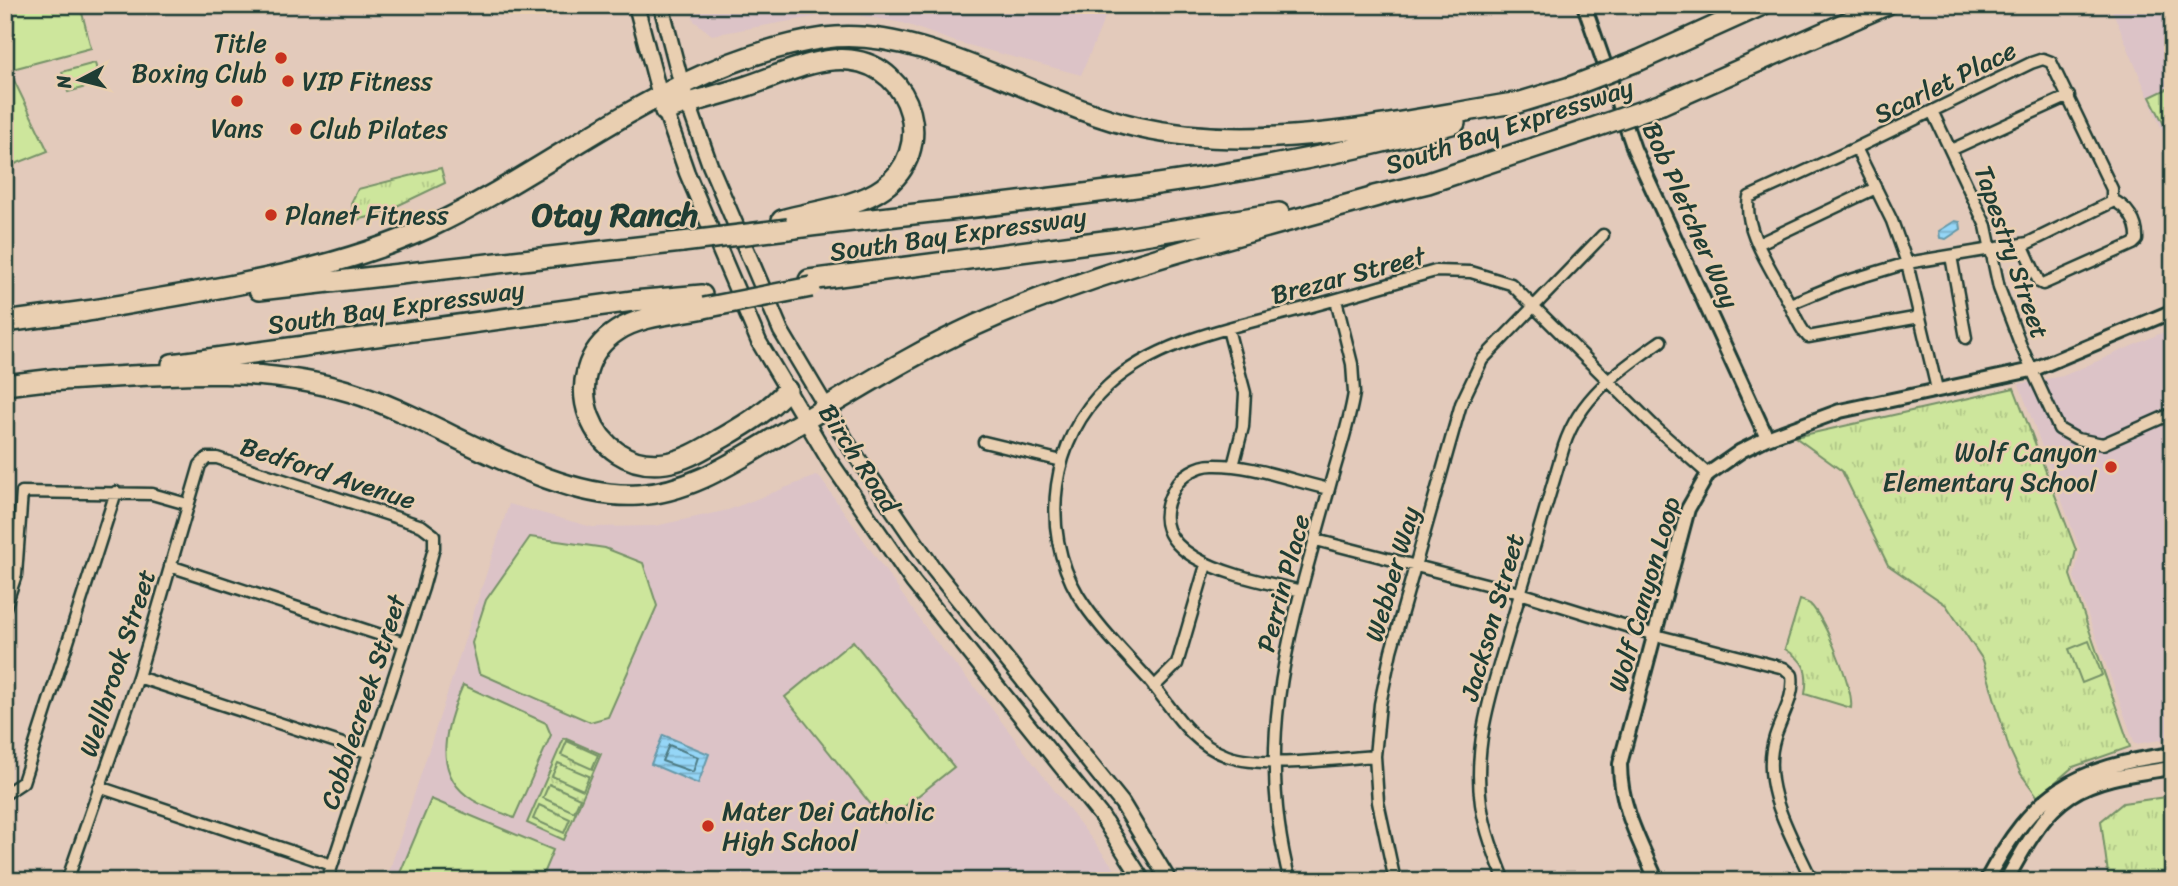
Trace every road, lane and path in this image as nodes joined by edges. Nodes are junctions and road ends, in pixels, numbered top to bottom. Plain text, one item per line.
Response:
1 (636, 5) edge
2 (661, 5) edge
3 (1584, 5) edge
4 (1762, 5) edge
5 (1886, 5) edge
6 (685, 95) junction
7 (2069, 96) junction
8 (1521, 102) junction
9 (663, 104) junction
10 (1932, 111) junction
11 (1856, 149) junction
12 (1953, 149) junction
13 (1876, 188) junction
14 (1385, 194) junction
15 (2112, 200) junction
16 (785, 224) junction
17 (1603, 235) dead end
18 (1760, 243) junction
19 (2022, 244) junction
20 (1992, 248) junction
21 (1951, 256) junction
22 (1908, 263) junction
23 (1336, 300) junction
24 (703, 301) junction
25 (1533, 304) junction
26 (1790, 304) junction
27 (2173, 311) edge
28 (83, 312) junction
29 (1920, 317) junction
30 (5, 322) edge
31 (1228, 328) junction
32 (1966, 338) dead end
33 (1661, 341) dead end
34 (2032, 370) junction
35 (1609, 378) junction
36 (45, 381) junction
37 (5, 386) edge
38 (1937, 389) junction
39 (787, 390) junction
40 (826, 408) junction
41 (2173, 413) edge
42 (805, 420) junction
43 (1767, 439) junction
44 (984, 442) dead end
45 (207, 458) joint
46 (1062, 461) junction
47 (1233, 466) junction
48 (1708, 474) junction
49 (1329, 489) junction
50 (116, 492) junction
51 (187, 504) junction
52 (434, 535) joint
53 (1316, 540) junction
54 (1206, 565) junction
55 (1416, 565) junction
56 (170, 566) junction
57 (1300, 592) junction
58 (1520, 593) junction
59 (5, 608) edge
60 (1656, 635) junction
61 (405, 643) junction
62 (138, 677) junction
63 (1154, 687) junction
64 (370, 752) junction
65 (2173, 754) edge
66 (1375, 756) junction
67 (1274, 761) junction
68 (2173, 768) edge
69 (99, 787) junction
70 (5, 794) edge
71 (332, 865) junction
72 (5, 879) edge
73 (12, 881) edge
74 (67, 881) edge
75 (327, 881) edge
76 (1143, 881) edge
77 (1169, 881) edge
78 (1290, 881) edge
79 (1395, 881) edge
80 (1505, 881) edge
81 (1657, 881) edge
82 (1812, 881) edge
83 (1986, 881) edge
84 (2006, 881) edge

1 - 9 main road, Birch Road
2 - 6 main road, Birch Road
3 - 43 street, Bob Pletcher Way
4 - 8 highway, South Bay Expressway, bridge
5 - 14 highway, South Bay Expressway, bridge
6 - 8 highway
6 - 9 highway
6 - 16 highway
6 - 40 main road, Birch Road
7 - 10 street, Scarlet Place
7 - 12 street
7 - 15 street, Scarlet Place
8 - 16 highway, South Bay Expressway
9 - 28 highway
9 - 39 main road, Birch Road
10 - 11 street, Scarlet Place
10 - 12 street, Tapestry Street
11 - 13 street
11 - 18 street, Scarlet Place
12 - 20 street, Tapestry Street
13 - 18 street
13 - 22 street
14 - 24 highway, South Bay Expressway, bridge
14 - 40 highway
15 - 19 street
15 - 19 street
16 - 28 highway, South Bay Expressway, bridge
17 - 25 street, Webber Way
18 - 26 street, Scarlet Place
19 - 20 street
20 - 21 street
20 - 34 street, Tapestry Street
21 - 22 street
21 - 32 street
22 - 26 street
22 - 29 street
23 - 25 street, Brezar Street
23 - 31 street, Brezar Street
23 - 49 street, Perrin Place
24 - 36 highway, South Bay Expressway
24 - 39 highway
25 - 35 street, Brezar Street
25 - 55 street, Webber Way
26 - 29 street, Scarlet Place
27 - 34 street, Wolf Canyon Loop
28 - 30 highway, South Bay Expressway
29 - 38 street
31 - 46 street, Brezar Street
31 - 47 street
33 - 35 street, Jackson Street
34 - 38 street, Wolf Canyon Loop
34 - 41 street, Tapestry Street
35 - 48 street, Brezar Street
35 - 58 street, Jackson Street
36 - 37 highway, South Bay Expressway
36 - 42 highway
38 - 43 street, Wolf Canyon Loop
39 - 42 main road, Birch Road
40 - 42 highway
40 - 77 main road, Birch Road
42 - 76 main road, Birch Road
43 - 48 street, Wolf Canyon Loop
44 - 46 street
45 - 51 street, Wellbrook Street
45 - 52 street, Bedford Avenue
46 - 63 street, Brezar Street
47 - 49 street
47 - 54 street
48 - 60 street, Wolf Canyon Loop
49 - 53 street, Perrin Place
50 - 51 street
50 - 59 street
50 - 70 street
51 - 56 street, Wellbrook Street
52 - 61 street, Cobblecreek Street
53 - 55 street
53 - 57 street, Perrin Place
54 - 57 street
54 - 63 street
55 - 58 street
55 - 66 street, Webber Way
56 - 61 street
56 - 62 street, Wellbrook Street
57 - 67 street, Perrin Place
58 - 60 street
58 - 80 street, Jackson Street
60 - 81 street, Wolf Canyon Loop
60 - 82 street
61 - 64 street, Cobblecreek Street
62 - 64 street
62 - 69 street, Wellbrook Street
63 - 67 street, Brezar Street
64 - 71 street, Cobblecreek Street
65 - 83 street
66 - 67 street, Brezar Street
66 - 79 street, Webber Way
67 - 78 street, Perrin Place
68 - 84 street
69 - 71 street
69 - 74 street, Wellbrook Street
71 - 75 street, Cobblecreek Street
72 - 73 street

